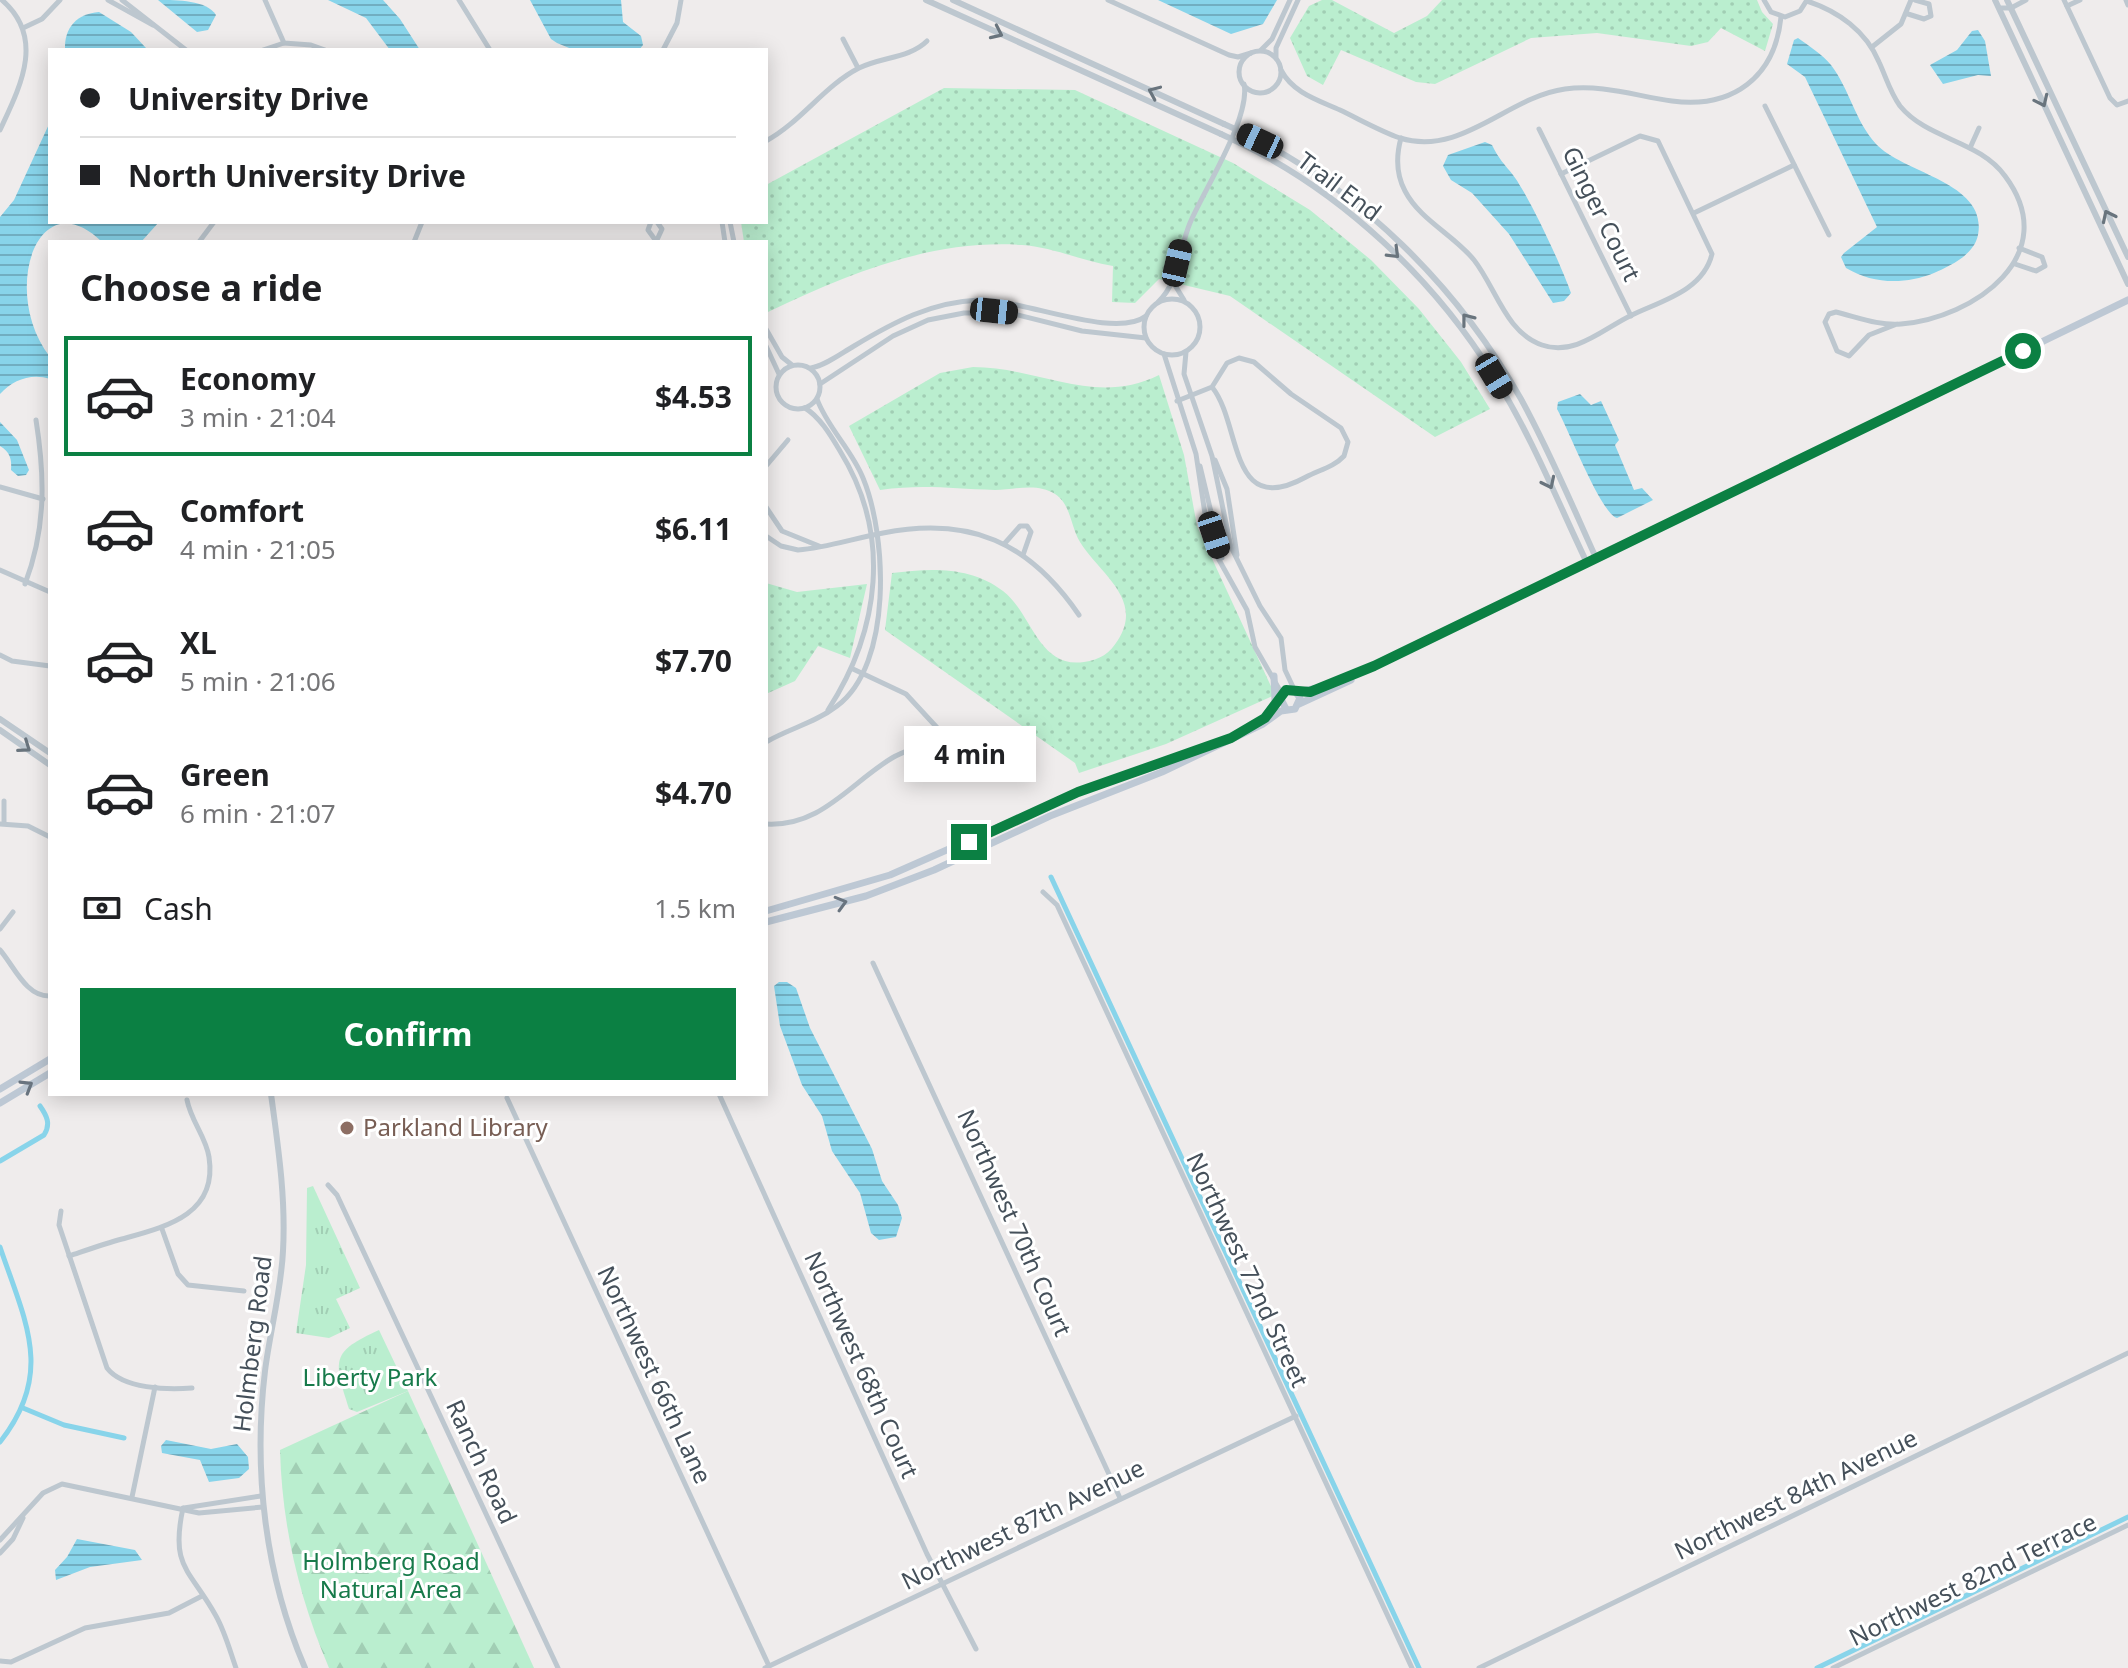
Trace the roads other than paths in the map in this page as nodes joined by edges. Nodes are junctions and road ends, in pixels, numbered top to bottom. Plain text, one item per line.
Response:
1 (2, 0) edge
2 (60, 0) edge
3 (108, 0) edge
4 (122, 0) edge
5 (265, 0) edge
6 (459, 0) edge
7 (681, 0) edge
8 (926, 0) edge
9 (953, 0) edge
10 (1108, 0) edge
11 (1290, 0) edge
12 (1298, 0) edge
13 (1764, 0) edge
14 (1913, 0) edge
15 (1995, 0) edge
16 (2006, 0) edge
17 (2026, 0) edge
18 (2080, 0) edge
19 (1807, 1) edge
20 (2065, 3) edge
21 (1999, 8) junction
22 (2011, 8) junction
23 (1908, 14) junction
24 (1781, 17) junction
25 (23, 28) junction
26 (165, 31) junction
27 (843, 39) dead end
28 (927, 41) dead end
29 (284, 43) junction
30 (1872, 47) junction
31 (184, 48) edge
32 (269, 48) edge
33 (319, 48) edge
34 (489, 48) edge
35 (664, 48) edge
36 (1260, 51) junction
37 (1251, 53) junction
38 (1229, 55) junction
39 (1276, 58) junction
40 (858, 68) junction
41 (1281, 70) junction
42 (1240, 71) junction
43 (1244, 84) junction
44 (1294, 87) junction
45 (1270, 90) junction
46 (1261, 93) junction
47 (2128, 101) edge
48 (1245, 103) junction
49 (1765, 106) dead end
50 (1979, 128) dead end
51 (1539, 129) dead end
52 (0, 130) edge
53 (1401, 138) junction
54 (768, 140) edge
55 (1970, 148) junction
56 (1794, 165) junction
57 (1561, 174) junction
58 (1694, 213) junction
59 (1829, 235) dead end
60 (2019, 248) junction
61 (2128, 257) edge
62 (2015, 264) junction
63 (1173, 281) junction
64 (2128, 284) edge
65 (2128, 300) edge
66 (1158, 302) junction
67 (1185, 302) junction
68 (1146, 316) junction
69 (1631, 316) junction
70 (1098, 323) junction
71 (1897, 324) junction
72 (768, 332) edge
73 (1097, 332) junction
74 (1146, 338) junction
75 (768, 350) edge
76 (1186, 352) junction
77 (1164, 354) junction
78 (793, 365) junction
79 (811, 368) junction
80 (779, 375) junction
81 (820, 384) junction
82 (1212, 387) junction
83 (1191, 396) junction
84 (817, 399) junction
85 (1177, 401) junction
86 (805, 408) junction
87 (36, 420) dead end
88 (788, 440) dead end
89 (1196, 454) junction
90 (1212, 456) junction
91 (768, 464) edge
92 (1218, 481) junction
93 (1205, 484) junction
94 (0, 487) edge
95 (43, 499) junction
96 (768, 510) edge
97 (879, 533) junction
98 (871, 535) junction
99 (768, 537) edge
100 (1005, 543) junction
101 (820, 547) junction
102 (1023, 555) junction
103 (1596, 558) junction
104 (1238, 559) junction
105 (1587, 563) junction
106 (1224, 566) junction
107 (0, 570) edge
108 (1248, 580) junction
109 (25, 584) junction
110 (1235, 586) junction
111 (48, 591) edge
112 (1079, 615) dead end
113 (0, 655) edge
114 (48, 666) edge
115 (1374, 666) junction
116 (853, 669) junction
117 (861, 672) junction
118 (1274, 676) junction
119 (1295, 691) junction
120 (1281, 695) junction
121 (1299, 704) junction
122 (1274, 706) junction
123 (1286, 709) junction
124 (826, 713) junction
125 (0, 719) edge
126 (1255, 727) junction
127 (0, 730) edge
128 (942, 733) junction
129 (768, 741) edge
130 (1207, 749) junction
131 (48, 752) edge
132 (48, 764) edge
133 (1012, 778) dead end
134 (4, 801) dead end
135 (2, 823) edge
136 (768, 824) edge
137 (48, 836) edge
138 (1043, 892) dead end
139 (768, 910) edge
140 (13, 912) dead end
141 (768, 921) edge
142 (0, 929) edge
143 (0, 950) edge
144 (873, 963) dead end
145 (48, 996) edge
146 (48, 1061) edge
147 (48, 1074) edge
148 (270, 1096) edge
149 (720, 1096) edge
150 (1, 1097) edge
151 (507, 1098) dead end
152 (187, 1100) dead end
153 (328, 1185) dead end
154 (61, 1211) dead end
155 (162, 1229) junction
156 (69, 1256) junction
157 (244, 1291) dead end
158 (2128, 1353) edge
159 (155, 1387) junction
160 (192, 1388) dead end
161 (1296, 1416) junction
162 (261, 1496) junction
163 (132, 1497) junction
164 (1120, 1498) junction
165 (213, 1501) junction
166 (263, 1507) junction
167 (183, 1508) junction
168 (212, 1514) junction
169 (23, 1517) junction
170 (2128, 1525) edge
171 (0, 1540) edge
172 (0, 1553) edge
173 (942, 1584) junction
174 (202, 1596) junction
175 (976, 1649) dead end
176 (1, 1662) edge
177 (767, 1667) edge
178 (236, 1668) edge
179 (305, 1668) edge
180 (558, 1668) edge
181 (1412, 1668) edge
182 (1479, 1668) edge
183 (1833, 1668) edge

1 - 25 street
2 - 25 street
3 - 26 street
4 - 26 street
5 - 29 street
6 - 34 street
7 - 35 street
8 -> 105 street, Trail End, bridge
103 -> 9 street, Trail End, bridge
10 - 38 street
11 - 36 street
12 - 39 street
13 - 24 street
14 - 23 street
14 - 23 street
15 - 21 street
16 - 21 street
16 - 22 street
17 - 22 street
18 - 20 street
19 - 24 street
19 - 30 street
20 - 47 street
21 - 22 street
21 -> 64 street
61 -> 22 street
23 - 30 street
24 - 53 street
25 - 52 street
26 - 31 street
27 - 40 street
28 - 40 street
29 - 32 street
29 - 33 street
30 - 55 street
36 - 37 street
36 - 39 street
37 - 38 street
37 - 42 street
38 - 42 street
39 - 41 street
40 - 54 street
41 - 44 street
41 - 45 street
42 - 43 street
43 - 46 street
43 - 48 street
44 - 45 street
44 - 53 street
45 - 46 street
46 - 48 street
48 - 63 street
49 - 56 street
50 - 55 street
51 - 57 street, Ginger Court
53 - 69 street
55 - 60 street
56 - 58 street
56 - 59 street
57 - 58 street
57 - 69 street, Ginger Court
58 - 69 street
60 - 62 street
60 - 62 street
62 - 71 street
63 - 66 street
63 - 67 street
65 - 103 main road
66 - 67 street
66 - 68 street
67 - 76 street
68 - 70 street
68 - 74 street
70 - 73 street
70 - 79 street
71 - 71 street
72 - 78 street
73 - 74 street
73 - 81 street
74 - 77 street
75 - 80 street
76 - 77 street
76 - 83 street
77 - 85 street
78 - 79 street
78 - 80 street
79 - 81 street
80 - 86 street
81 - 84 street
82 - 82 street
82 - 83 street
83 - 85 street
83 - 90 street
84 - 86 street
84 - 97 street
85 - 89 street
86 - 98 street
87 - 95 street
88 - 91 street
89 - 93 street
89 - 106 street
90 - 92 street
90 - 104 street
92 - 93 street
92 - 104 street
93 - 106 street
94 - 95 street
95 - 109 street
96 - 101 street
97 - 98 street
97 - 100 street
97 - 117 street
98 - 101 street
98 - 116 street
99 - 101 street
100 - 102 street
100 - 102 street
102 - 112 street
103 - 105 main road
104 - 108 street
105 - 115 main road
106 - 110 street
107 - 109 street
108 - 110 street
108 - 119 street
109 - 111 street
110 - 118 street
113 - 114 street
115 - 119 main road
115 - 121 main road
116 - 117 street
116 - 124 street
117 - 124 street
117 - 128 street
118 - 120 street
118 - 122 main road
119 - 120 main road
119 - 121 main road
120 - 122 main road
120 - 123 main road
121 - 123 main road
122 - 126 main road
123 - 126 main road
124 - 129 street
125 - 131 street
126 - 130 main road
127 -> 132 street
128 - 133 street
128 - 136 street
130 - 139 main road
141 -> 130 main road
134 - 135 street
135 - 137 street
138 - 161 street, Northwest 72nd Street
140 - 142 street
143 - 145 street
144 - 164 street, Northwest 70th Court
146 - 150 main road
150 -> 147 main road
148 - 162 street, Holmberg Road
149 - 173 street, Northwest 68th Court
151 - 177 street, Northwest 66th Lane
152 - 155 street
153 - 180 street, Ranch Road
154 - 156 street
155 - 156 street
155 - 157 street
156 - 159 street
158 - 182 street, Northwest 84th Avenue
159 - 160 street
159 - 163 street
161 - 164 street, Northwest 87th Avenue
161 - 181 street, Northwest 72nd Street
162 - 165 street
162 - 166 street, Holmberg Road
163 - 167 street
163 - 169 street
164 - 173 street, Northwest 87th Avenue
165 - 167 street
165 - 168 street
166 - 168 street
166 - 179 street, Holmberg Road
167 - 168 street
167 - 174 street
169 - 171 street
169 - 172 street
170 - 183 street, Northwest 82nd Terrace
173 - 175 street, Northwest 68th Court
173 - 177 street, Northwest 87th Avenue
174 - 176 street
174 - 178 street

